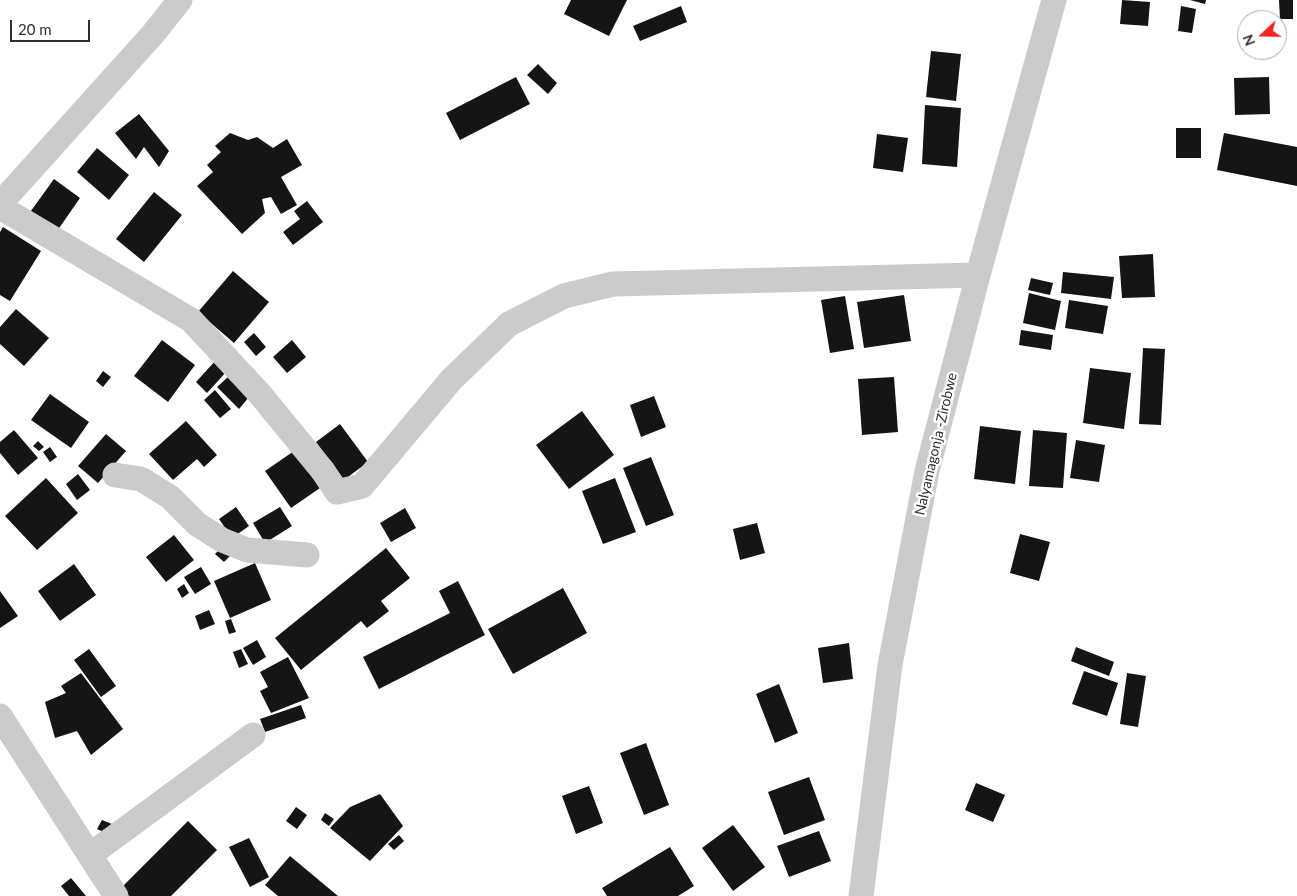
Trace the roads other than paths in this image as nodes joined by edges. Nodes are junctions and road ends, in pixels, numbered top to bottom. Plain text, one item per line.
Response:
1 (180, 0) edge
2 (1054, 0) edge
3 (0, 206) edge
4 (978, 275) junction
5 (115, 475) dead end
6 (307, 556) dead end
7 (0, 716) edge
8 (253, 735) dead end
9 (90, 855) junction
10 (116, 896) edge
11 (861, 896) edge

1 - 3 street
2 - 4 street, Nalyamagonja -Zirobwe
3 - 4 street
4 - 11 street, Nalyamagonja -Zirobwe
5 - 6 street
7 - 9 street
8 - 9 street
9 - 10 street

